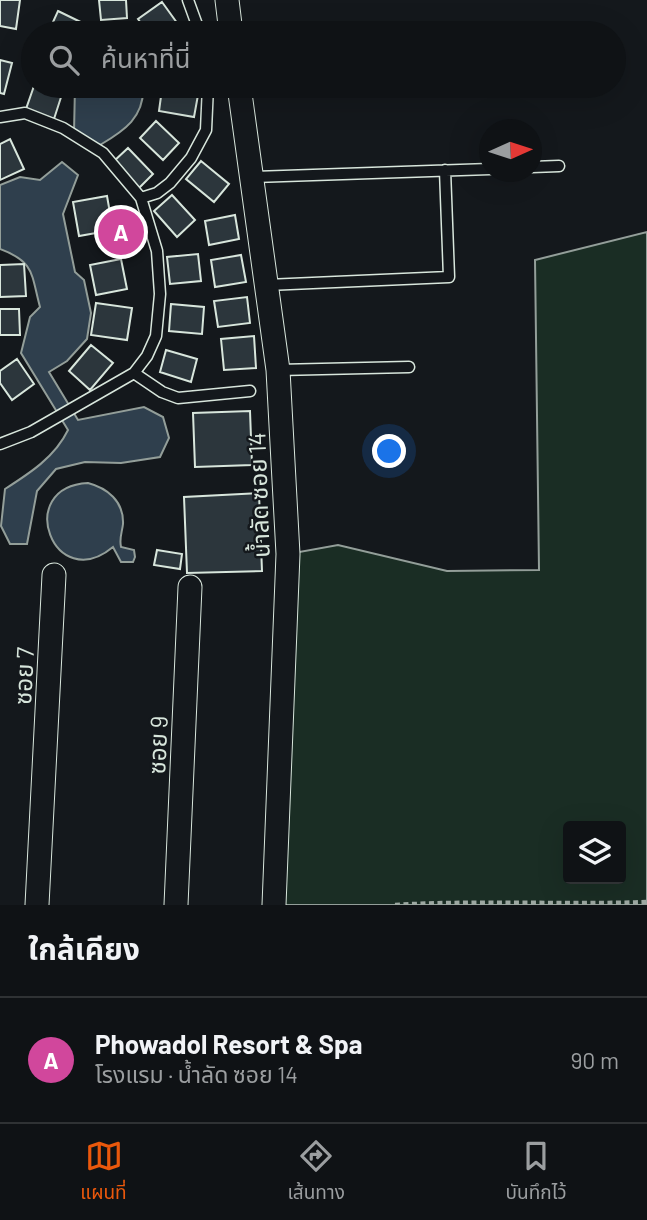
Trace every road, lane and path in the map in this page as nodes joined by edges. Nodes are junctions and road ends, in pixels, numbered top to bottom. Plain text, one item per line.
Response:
1 (188, 0) edge
2 (227, 0) edge
3 (196, 21) edge
4 (230, 21) edge
5 (207, 98) edge
6 (241, 98) edge
7 (0, 117) edge
8 (559, 166) dead end
9 (542, 167) edge
10 (479, 169) edge
11 (445, 170) junction
12 (251, 177) junction
13 (141, 198) junction
14 (267, 285) junction
15 (409, 366) dead end
16 (278, 370) junction
17 (134, 373) junction
18 (250, 391) dead end
19 (1, 441) edge
20 (54, 575) dead end
21 (190, 587) dead end
22 (647, 902) edge
23 (37, 905) edge
24 (176, 905) edge
25 (274, 905) edge
26 (395, 905) edge

1 - 3 lane
2 - 4 street
5 - 13 lane
6 - 12 street, น้ำลัด ซอย 14
7 - 13 lane
8 - 9 lane
10 - 11 lane
11 - 12 lane
11 - 14 lane
12 - 14 street, น้ำลัด ซอย 14
13 - 17 lane
14 - 16 street, น้ำลัด ซอย 14
15 - 16 lane
16 - 25 street, น้ำลัด ซอย 14
17 - 18 lane
17 - 19 lane
20 - 23 street, ซอย 7
21 - 24 street, ซอย 9
22 - 26 path

